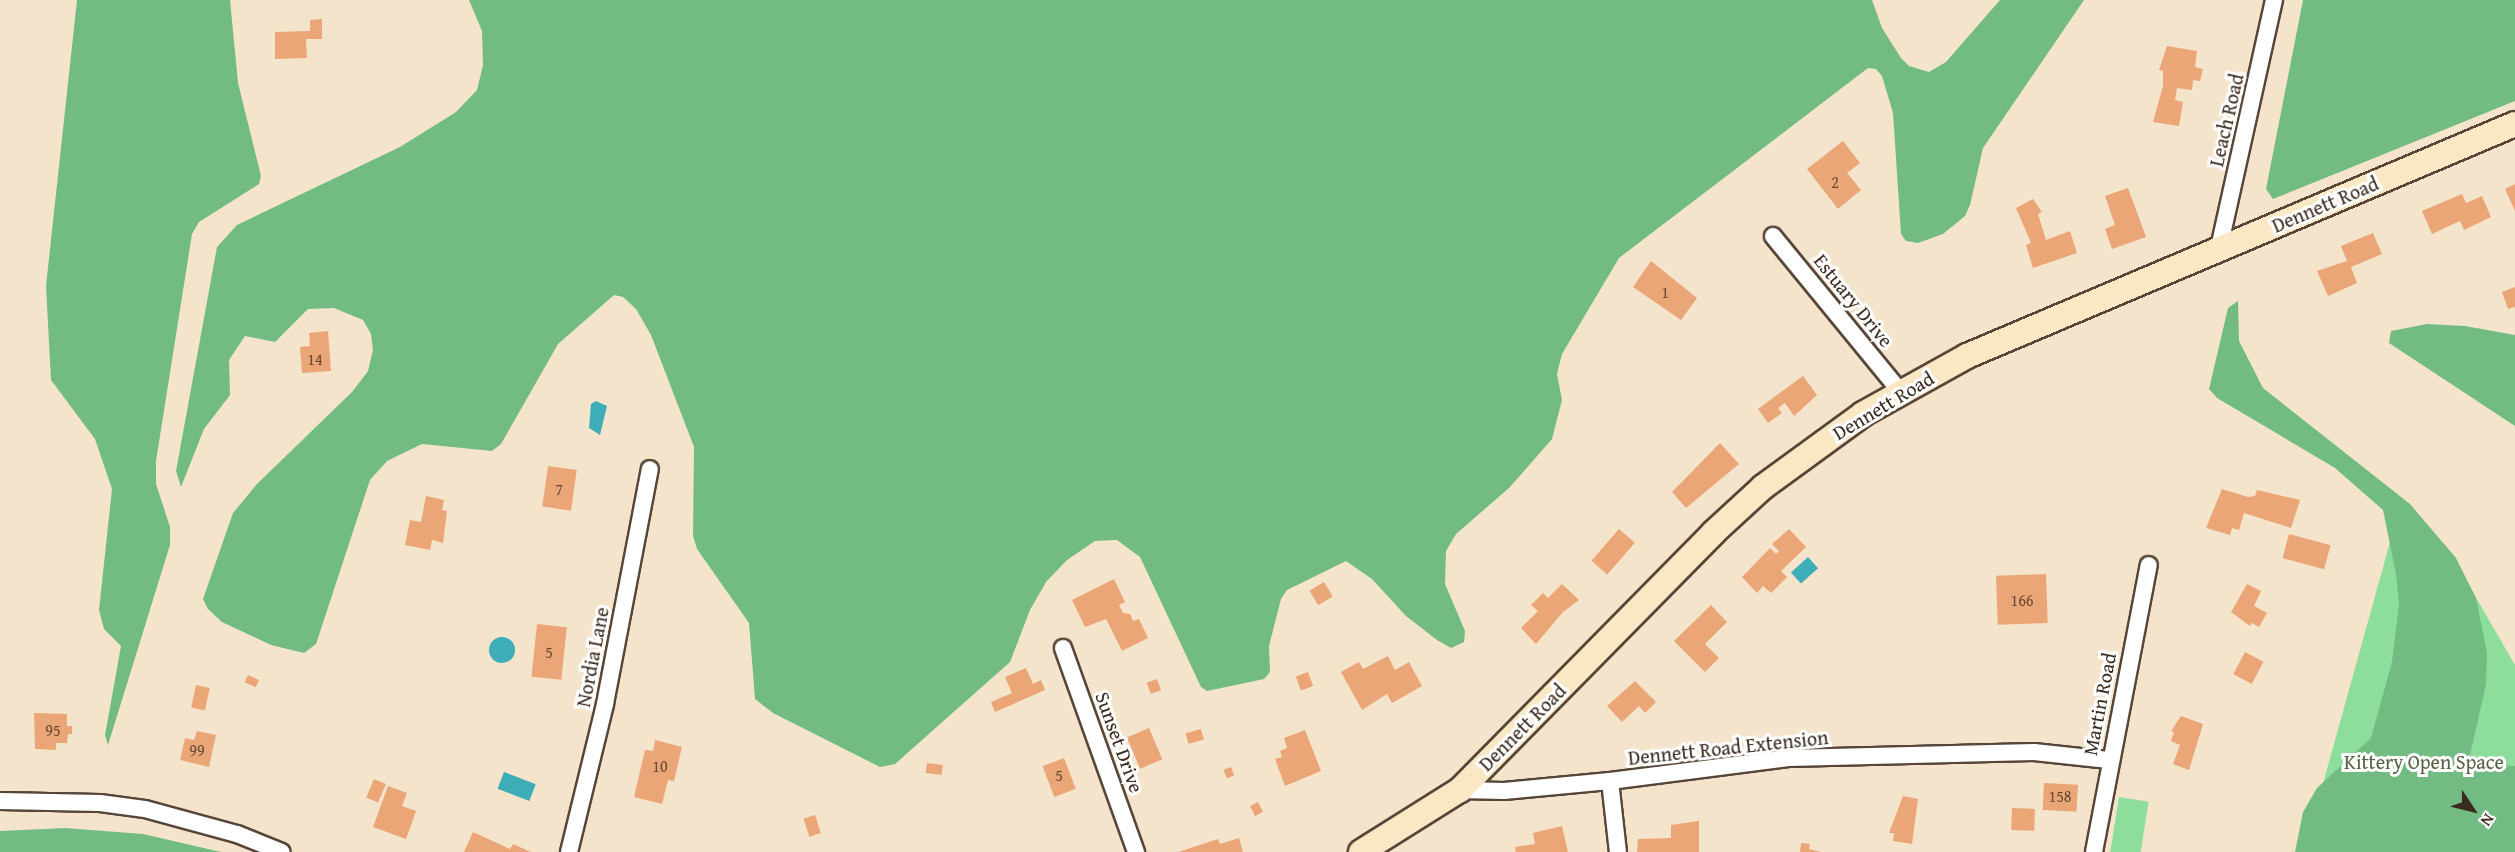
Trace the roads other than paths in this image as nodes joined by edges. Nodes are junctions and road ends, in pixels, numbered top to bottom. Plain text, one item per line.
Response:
1 (2274, 0) edge
2 (2515, 124) edge
3 (1773, 236) dead end
4 (2219, 248) junction
5 (1900, 392) junction
6 (650, 469) dead end
7 (2149, 565) dead end
8 (1063, 648) dead end
9 (2109, 760) junction
10 (1610, 781) junction
11 (1460, 790) junction
12 (0, 801) edge
13 (282, 852) edge
14 (569, 852) edge
15 (1136, 852) edge
16 (1361, 852) edge
17 (1618, 852) edge
18 (2094, 852) edge

1 - 4 street, Leach Road
2 - 4 street, Dennett Road
3 - 5 street, Estuary Drive
4 - 5 street, Dennett Road
5 - 11 street, Dennett Road
6 - 14 street, Nordia Lane
7 - 9 street, Martin Road
8 - 15 street, Sunset Drive
9 - 10 street, Dennett Road Extension
9 - 18 street, Martin Road
10 - 11 street, Dennett Road Extension
10 - 17 street
11 - 16 street, Dennett Road
12 - 13 street

